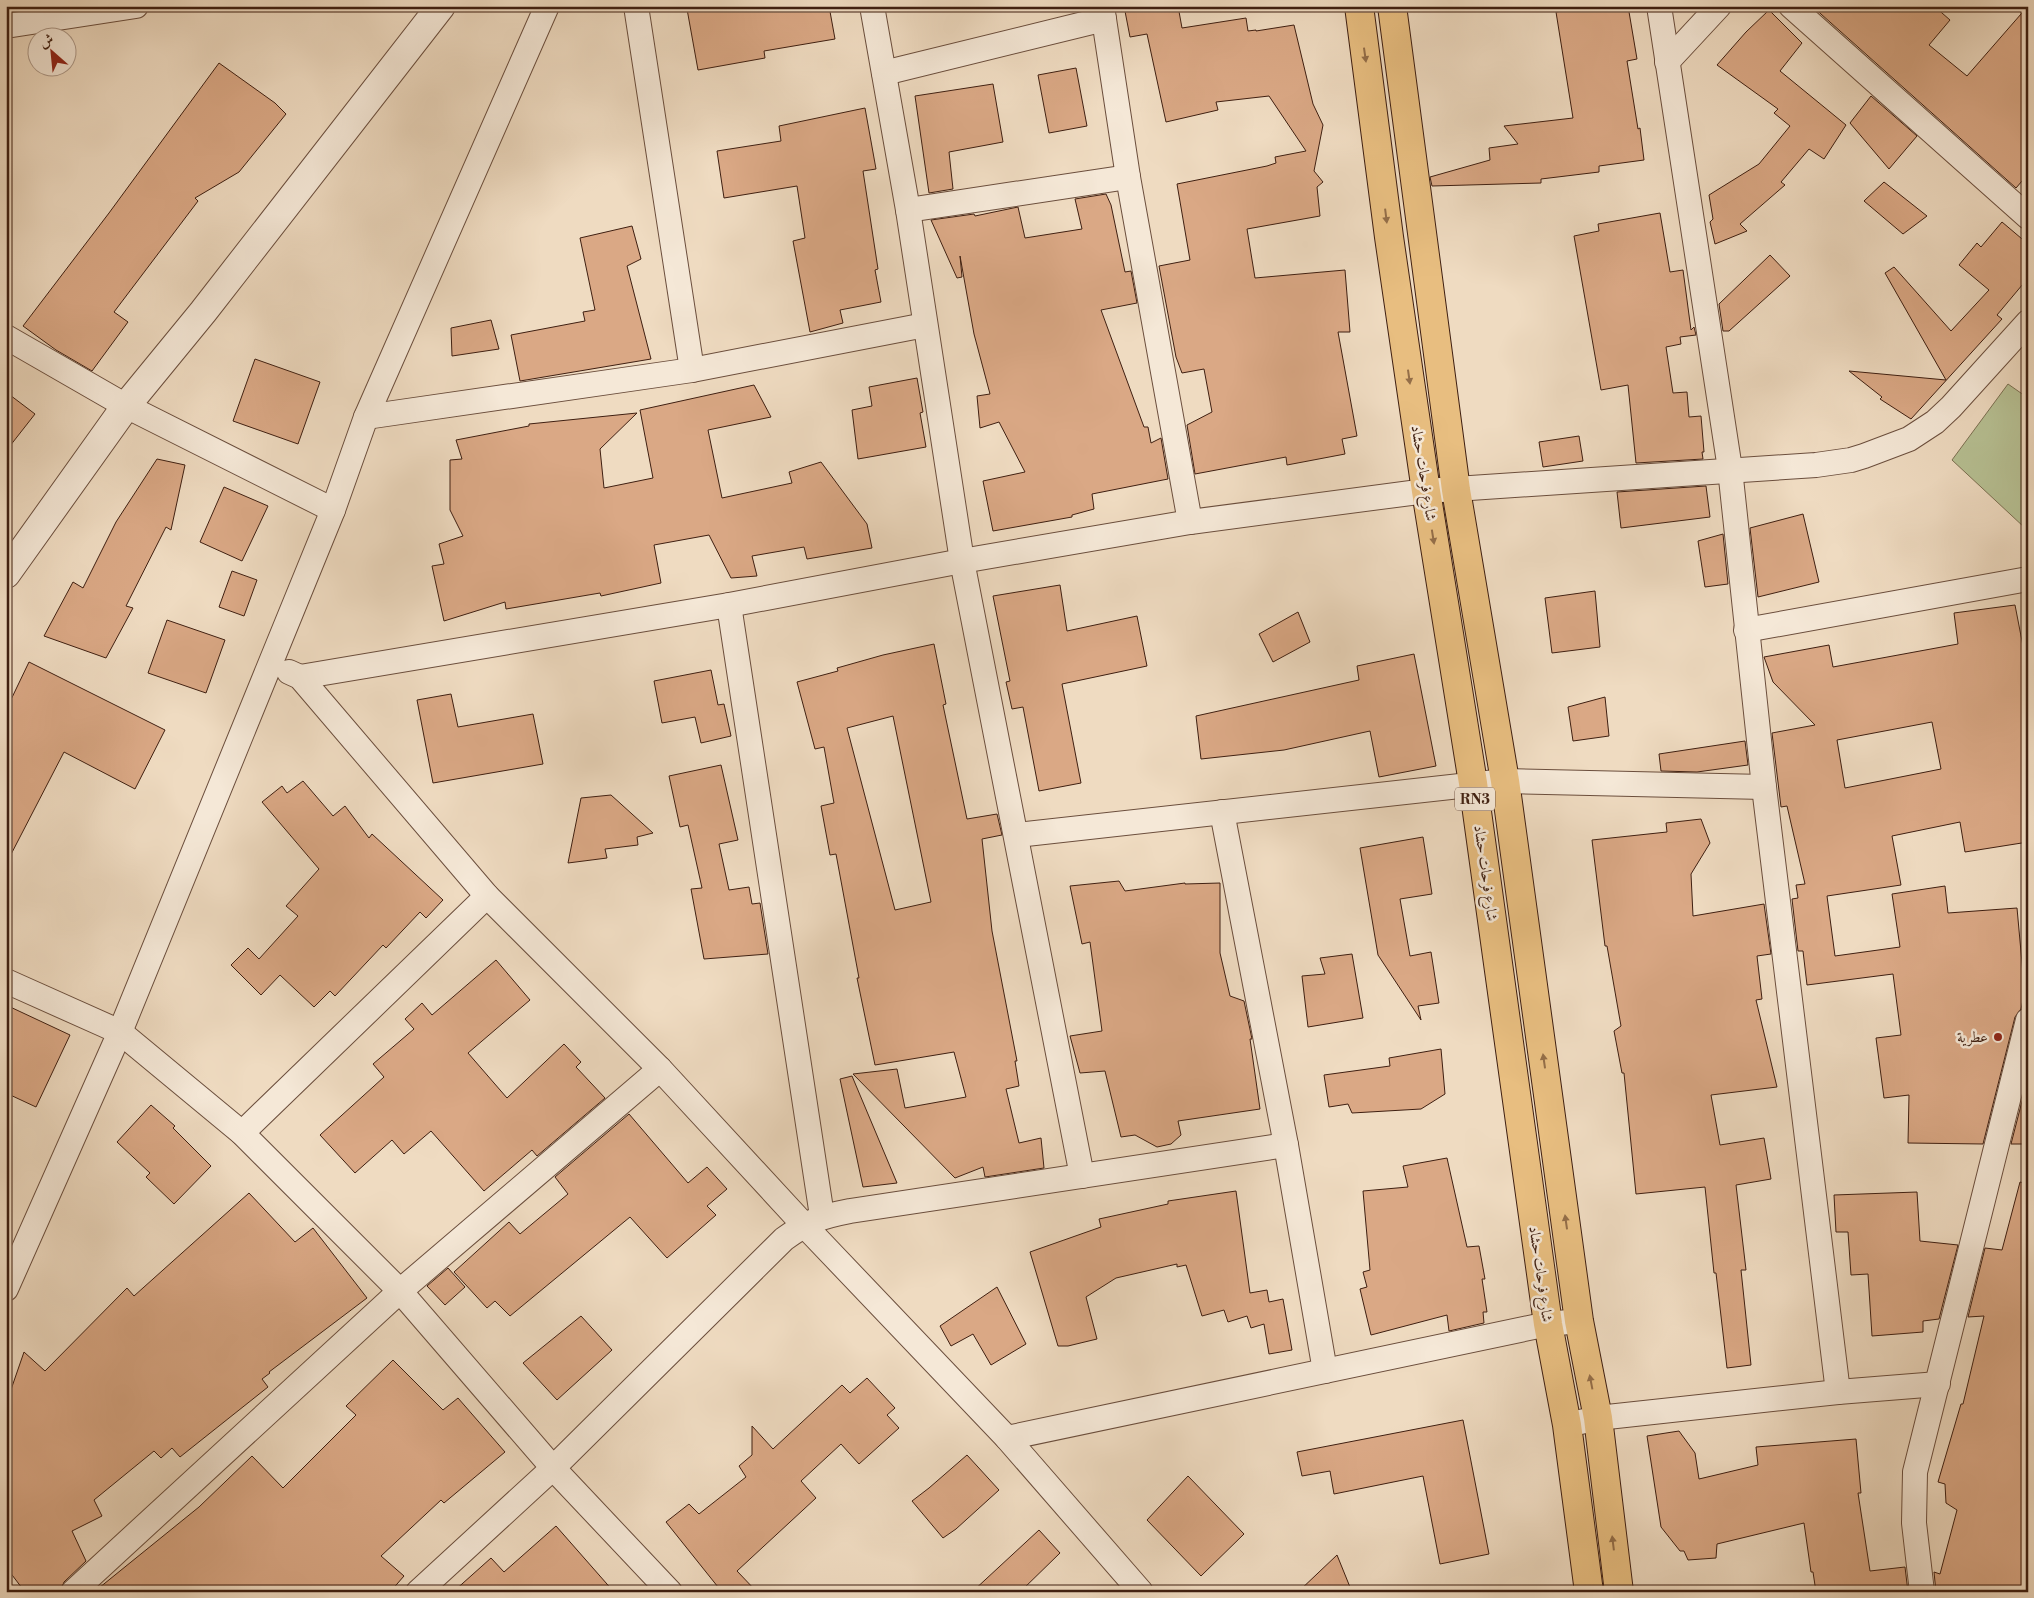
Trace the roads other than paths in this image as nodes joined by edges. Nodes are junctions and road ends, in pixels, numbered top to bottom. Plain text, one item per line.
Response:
1 (136, 6) edge
2 (440, 6) edge
3 (547, 6) edge
4 (636, 6) edge
5 (872, 6) edge
6 (1359, 6) edge
7 (1392, 6) edge
8 (1659, 6) edge
9 (1719, 6) edge
10 (1791, 6) edge
11 (1104, 13) edge
12 (10, 29) edge
13 (1667, 62) junction
14 (884, 73) junction
15 (1408, 124) junction
16 (1375, 132) junction
17 (1128, 177) junction
18 (908, 210) junction
19 (2028, 217) edge
20 (2028, 322) edge
21 (925, 325) junction
22 (6, 337) edge
23 (692, 370) junction
24 (126, 406) junction
25 (366, 417) junction
26 (1730, 469) junction
27 (1456, 490) junction
28 (1426, 491) junction
29 (334, 510) junction
30 (1190, 522) junction
31 (962, 561) junction
32 (6, 574) edge
33 (2028, 578) edge
34 (729, 605) junction
35 (1746, 630) junction
36 (272, 663) junction
37 (300, 677) junction
38 (1505, 781) junction
39 (1473, 783) junction
40 (1764, 787) junction
41 (1222, 812) junction
42 (1017, 836) junction
43 (488, 896) junction
44 (6, 981) edge
45 (2028, 1020) edge
46 (120, 1032) junction
47 (660, 1069) junction
48 (242, 1133) junction
49 (1286, 1145) junction
50 (1082, 1176) junction
51 (813, 1221) junction
52 (6, 1289) edge
53 (400, 1290) junction
54 (1579, 1321) junction
55 (1548, 1324) junction
56 (1325, 1371) junction
57 (1938, 1384) junction
58 (1838, 1392) junction
59 (1598, 1418) junction
60 (1566, 1425) junction
61 (1007, 1438) junction
62 (552, 1468) junction
63 (73, 1592) edge
64 (418, 1592) edge
65 (670, 1592) edge
66 (1141, 1592) edge
67 (1589, 1592) edge
68 (1619, 1592) edge
69 (1922, 1592) edge

1 - 12 street
2 - 24 street
3 - 25 street
4 - 23 street
5 - 14 street
6 -> 16 main road, شارع فرحات حشاد / RN3
7 - 15 main road, شارع فرحات حشاد / RN3
8 - 13 street
9 - 13 street
10 - 19 street
11 - 14 street
11 - 17 street
13 - 26 street
14 - 18 street
15 - 16 main road
15 - 27 main road, شارع فرحات حشاد / RN3
16 -> 28 main road, شارع فرحات حشاد / RN3
17 - 18 street
17 - 30 street
18 - 21 street
20 - 26 street
21 - 23 street
21 - 31 street
22 - 24 street
23 - 25 street
24 - 29 street
24 - 32 street
25 - 29 street
26 - 27 street
26 - 35 street
27 - 28 street
27 - 38 main road, شارع فرحات حشاد / RN3
28 - 30 street
28 -> 39 main road, شارع فرحات حشاد / RN3
29 - 36 street
30 - 31 street
31 - 34 street
31 - 42 street
33 - 35 street
34 - 37 street
34 - 51 street
35 - 40 street
36 - 37 street
36 - 46 street
37 - 43 street
38 - 39 street
38 - 40 street
54 -> 38 main road, شارع فرحات حشاد / RN3
39 - 41 street
39 - 55 main road, شارع فرحات حشاد / RN3
40 - 58 street
41 - 42 street
41 - 49 street
42 - 50 street
43 - 47 street
43 - 48 street
44 - 46 street
45 - 57 street
46 - 48 street
46 - 52 street
47 - 51 street
47 - 53 street
48 - 53 street
49 - 50 street
49 - 56 street
50 - 51 street
51 - 61 street
51 - 62 street
53 - 62 street
53 - 63 street
54 - 55 street
59 -> 54 main road, شارع فرحات حشاد / RN3
55 - 56 street
55 - 60 main road, شارع فرحات حشاد / RN3
56 - 61 street
57 - 58 street
57 - 69 street
58 - 59 street
59 - 60 street
68 -> 59 main road, شارع فرحات حشاد / RN3
60 - 67 main road, شارع فرحات حشاد / RN3
61 - 66 street
62 - 64 street
62 - 65 street

